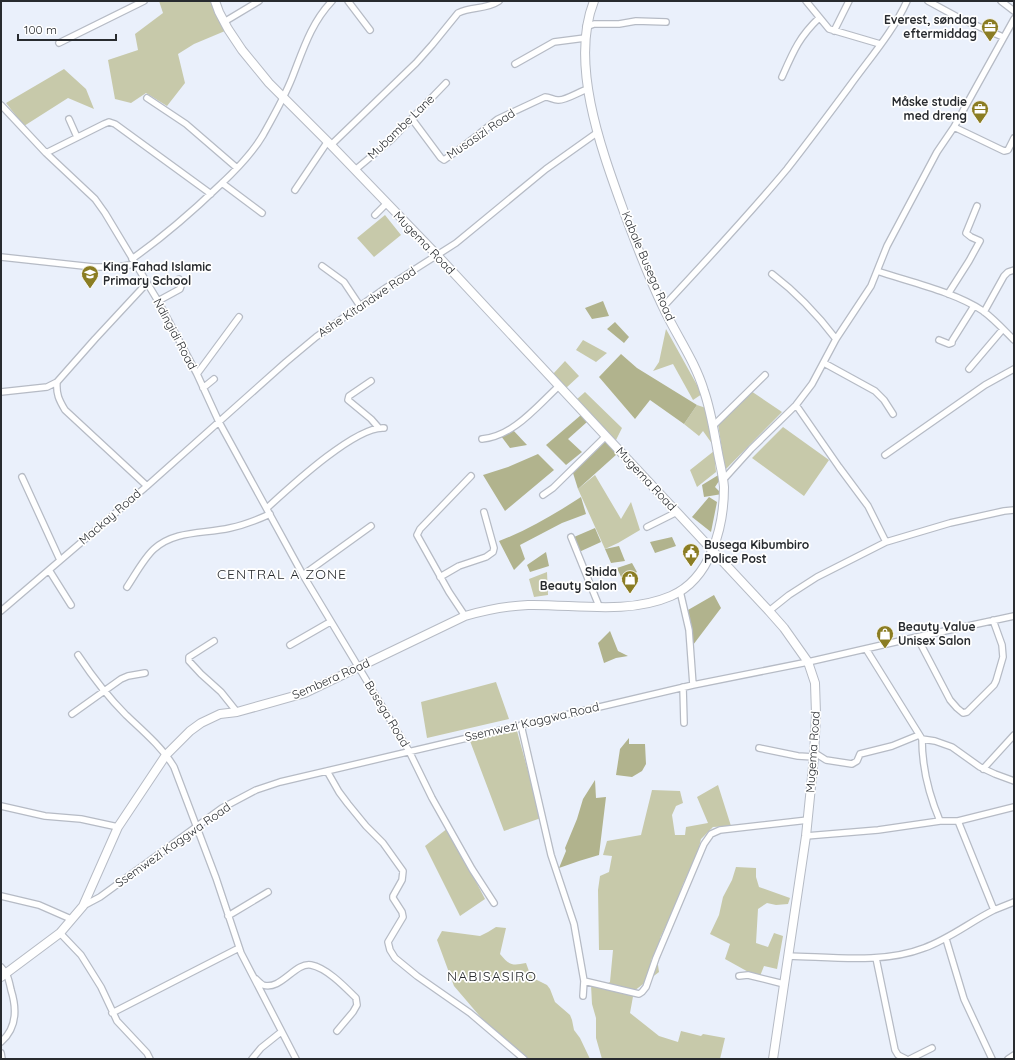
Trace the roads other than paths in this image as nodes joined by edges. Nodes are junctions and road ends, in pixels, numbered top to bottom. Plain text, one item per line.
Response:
1 (144, 1) edge
2 (214, 1) edge
3 (259, 1) edge
4 (332, 1) edge
5 (348, 1) edge
6 (499, 1) edge
7 (594, 1) edge
8 (806, 1) edge
9 (849, 1) edge
10 (906, 1) edge
11 (928, 1) edge
12 (1001, 1) edge
13 (1014, 11) edge
14 (819, 18) junction
15 (1014, 19) edge
16 (224, 22) junction
17 (666, 22) dead end
18 (586, 27) junction
19 (370, 30) dead end
20 (834, 31) junction
21 (1003, 37) junction
22 (585, 38) junction
23 (59, 43) dead end
24 (880, 44) junction
25 (515, 64) dead end
26 (782, 77) dead end
27 (446, 83) dead end
28 (588, 89) junction
29 (283, 97) junction
30 (147, 98) dead end
31 (1, 105) edge
32 (69, 119) dead end
33 (412, 119) junction
34 (954, 127) junction
35 (598, 132) junction
36 (77, 137) junction
37 (1014, 138) edge
38 (330, 143) junction
39 (46, 153) junction
40 (237, 168) junction
41 (355, 170) junction
42 (222, 183) junction
43 (295, 190) dead end
44 (211, 194) junction
45 (387, 203) junction
46 (977, 206) dead end
47 (262, 213) dead end
48 (375, 215) dead end
49 (437, 255) junction
50 (1, 257) edge
51 (134, 262) junction
52 (322, 266) dead end
53 (1014, 270) edge
54 (877, 271) junction
55 (772, 274) dead end
56 (179, 279) dead end
57 (147, 283) junction
58 (948, 294) junction
59 (158, 301) junction
60 (360, 306) junction
61 (974, 306) junction
62 (663, 307) junction
63 (984, 312) junction
64 (239, 317) dead end
65 (1003, 329) junction
66 (836, 339) junction
67 (939, 340) dead end
68 (1014, 340) edge
69 (824, 363) junction
70 (970, 369) dead end
71 (1014, 370) edge
72 (197, 374) junction
73 (765, 375) dead end
74 (214, 378) dead end
75 (371, 381) dead end
76 (57, 382) junction
77 (559, 386) junction
78 (203, 388) junction
79 (1, 392) edge
80 (796, 405) junction
81 (894, 414) dead end
82 (219, 422) junction
83 (713, 426) junction
84 (606, 436) junction
85 (482, 438) dead end
86 (884, 455) dead end
87 (470, 476) dead end
88 (22, 477) dead end
89 (723, 480) junction
90 (147, 486) junction
91 (543, 494) dead end
92 (1014, 510) edge
93 (269, 511) junction
94 (484, 512) dead end
95 (677, 512) junction
96 (371, 526) dead end
97 (647, 527) dead end
98 (571, 537) dead end
99 (886, 542) junction
100 (713, 551) junction
101 (60, 560) junction
102 (49, 570) junction
103 (303, 575) junction
104 (440, 577) junction
105 (127, 586) dead end
106 (680, 591) junction
107 (71, 605) dead end
108 (599, 606) junction
109 (1, 611) edge
110 (769, 611) junction
111 (465, 616) junction
112 (1014, 616) edge
113 (993, 620) junction
114 (330, 622) junction
115 (917, 637) junction
116 (214, 642) dead end
117 (290, 645) dead end
118 (866, 649) junction
119 (78, 656) dead end
120 (808, 662) junction
121 (359, 668) junction
122 (145, 673) dead end
123 (693, 685) junction
124 (683, 687) junction
125 (105, 691) junction
126 (237, 712) junction
127 (72, 714) dead end
128 (684, 723) dead end
129 (521, 725) junction
130 (1014, 735) edge
131 (921, 737) junction
132 (759, 748) dead end
133 (409, 751) junction
134 (166, 755) junction
135 (814, 755) junction
136 (983, 769) junction
137 (327, 771) junction
138 (1014, 781) edge
139 (1, 806) edge
140 (1014, 808) edge
141 (808, 820) junction
142 (940, 821) junction
143 (958, 821) junction
144 (118, 827) junction
145 (197, 827) junction
146 (806, 836) junction
147 (268, 892) dead end
148 (1, 896) edge
149 (1014, 902) edge
150 (494, 903) dead end
151 (83, 906) junction
152 (994, 910) junction
153 (228, 916) junction
154 (71, 919) junction
155 (60, 933) junction
156 (946, 939) junction
157 (239, 948) junction
158 (788, 956) junction
159 (876, 958) junction
160 (3, 972) edge
161 (739, 976) dead end
162 (254, 978) junction
163 (584, 981) junction
164 (784, 984) junction
165 (583, 996) dead end
166 (112, 1013) junction
167 (338, 1031) dead end
168 (282, 1032) junction
169 (1, 1042) edge
170 (932, 1048) dead end
171 (1, 1053) edge
172 (1014, 1055) edge
173 (2, 1059) edge
174 (150, 1059) edge
175 (252, 1059) edge
176 (296, 1059) edge
177 (524, 1059) edge
178 (773, 1059) edge
179 (906, 1059) edge
180 (910, 1059) edge
181 (992, 1059) edge
182 (1008, 1059) edge

1 - 23 street
2 - 16 street, Mugema Road
3 - 16 street
4 - 29 street
5 - 19 street
6 - 38 street
7 - 18 street, Kabale Busega Road
8 - 14 street
9 - 20 street
10 - 24 street
11 - 21 street
12 - 13 street
14 - 20 street
14 - 26 street
15 - 21 street
16 - 29 street, Mugema Road
17 - 18 street
18 - 22 street, Kabale Busega Road
20 - 24 street
21 - 34 street
22 - 25 street
22 - 28 street, Kabale Busega Road
24 - 62 street
27 - 33 street, Mubambe Lane
28 - 33 street, Musasizi Road
28 - 35 street, Kabale Busega Road
29 - 38 street, Mugema Road
29 - 40 street
30 - 40 street
31 - 39 street, Ndingidi Road
32 - 36 street
33 - 41 street, Mubambe Lane
34 - 37 street
34 - 54 street
35 - 49 street, Ashe Kitandwe Road
35 - 62 street, Kabale Busega Road
36 - 39 street
36 - 44 street
38 - 41 street, Mugema Road
38 - 43 street
39 - 51 street, Ndingidi Road
40 - 42 street
41 - 45 street, Mugema Road
42 - 44 street
42 - 47 street
44 - 51 street
45 - 48 street
45 - 49 street, Mugema Road
46 - 58 street
49 - 60 street, Ashe Kitandwe Road
49 - 77 street, Mugema Road
50 - 51 street
51 - 57 street, Ndingidi Road
52 - 60 street
53 - 63 street
54 - 58 street
54 - 66 street
55 - 66 street
56 - 59 street
57 - 59 street, Ndingidi Road
57 - 76 street
58 - 61 street
59 - 72 street, Ndingidi Road
60 - 82 street, Ashe Kitandwe Road
61 - 63 street
61 - 67 street
62 - 83 street, Kabale Busega Road
63 - 65 street
64 - 72 street
65 - 68 street
65 - 70 street
66 - 69 street
69 - 80 street
69 - 81 street
71 - 86 street
72 - 78 street, Ndingidi Road
73 - 83 street
74 - 78 street
75 - 93 street
76 - 79 street
76 - 90 street
77 - 84 street, Mugema Road
77 - 85 street
78 - 82 street, Ndingidi Road
80 - 89 street
80 - 99 street
82 - 90 street, Mackay Road
82 - 93 street, Busega Road
83 - 89 street, Kabale Busega Road
84 - 91 street
84 - 95 street, Mugema Road
87 - 104 street
88 - 101 street
89 - 100 street, Kabale Busega Road
90 - 101 street, Mackay Road
92 - 99 street
93 - 103 street, Busega Road
93 - 105 street
94 - 104 street
95 - 97 street
95 - 100 street, Mugema Road
96 - 103 street
98 - 108 street
99 - 110 street
100 - 106 street, Sembera Road
100 - 110 street, Mugema Road
101 - 102 street, Mackay Road
102 - 107 street
102 - 109 street, Mackay Road
103 - 114 street, Busega Road
104 - 111 street
106 - 108 street, Sembera Road
106 - 123 street
108 - 111 street, Sembera Road
110 - 120 street, Mugema Road
111 - 121 street, Sembera Road
112 - 113 street, Ssemwezi Kaggwa Road
113 - 115 street, Ssemwezi Kaggwa Road
113 - 115 street
114 - 117 street
114 - 121 street, Busega Road
115 - 118 street, Ssemwezi Kaggwa Road
116 - 126 street
118 - 120 street, Ssemwezi Kaggwa Road
118 - 131 street
119 - 125 street
120 - 123 street, Ssemwezi Kaggwa Road
120 - 135 street, Mugema Road
121 - 126 street, Sembera Road
121 - 133 street, Busega Road
122 - 125 street
123 - 124 street, Ssemwezi Kaggwa Road
124 - 128 street
124 - 129 street, Ssemwezi Kaggwa Road
125 - 127 street
125 - 134 street
126 - 134 street, Sembera Road
129 - 133 street, Ssemwezi Kaggwa Road
129 - 163 street
130 - 136 street
131 - 135 street
131 - 136 street
131 - 142 street
132 - 135 street
133 - 137 street, Ssemwezi Kaggwa Road
133 - 150 street, Busega Road
134 - 144 street, Sembera Road
134 - 145 street
135 - 141 street, Mugema Road
136 - 138 street
137 - 145 street, Ssemwezi Kaggwa Road
137 - 177 street
139 - 144 street
140 - 143 street
141 - 146 street, Mugema Road
141 - 163 street
142 - 143 street
142 - 146 street
143 - 152 street
144 - 151 street, Sembera Road
145 - 151 street, Ssemwezi Kaggwa Road
145 - 153 street
146 - 158 street, Mugema Road
147 - 153 street
148 - 154 street
149 - 152 street
151 - 154 street, Sembera Road
152 - 156 street
153 - 157 street
154 - 155 street, Sembera Road
155 - 160 street, Sembera Road
155 - 166 street
156 - 159 street
156 - 181 street
157 - 162 street
157 - 166 street
158 - 159 street
158 - 164 street, Mugema Road
159 - 179 street
160 - 169 street
161 - 164 street
162 - 167 street
162 - 168 street
163 - 165 street
164 - 178 street, Mugema Road
166 - 174 street
168 - 175 street
168 - 176 street
170 - 180 street
171 - 173 street
172 - 182 street

